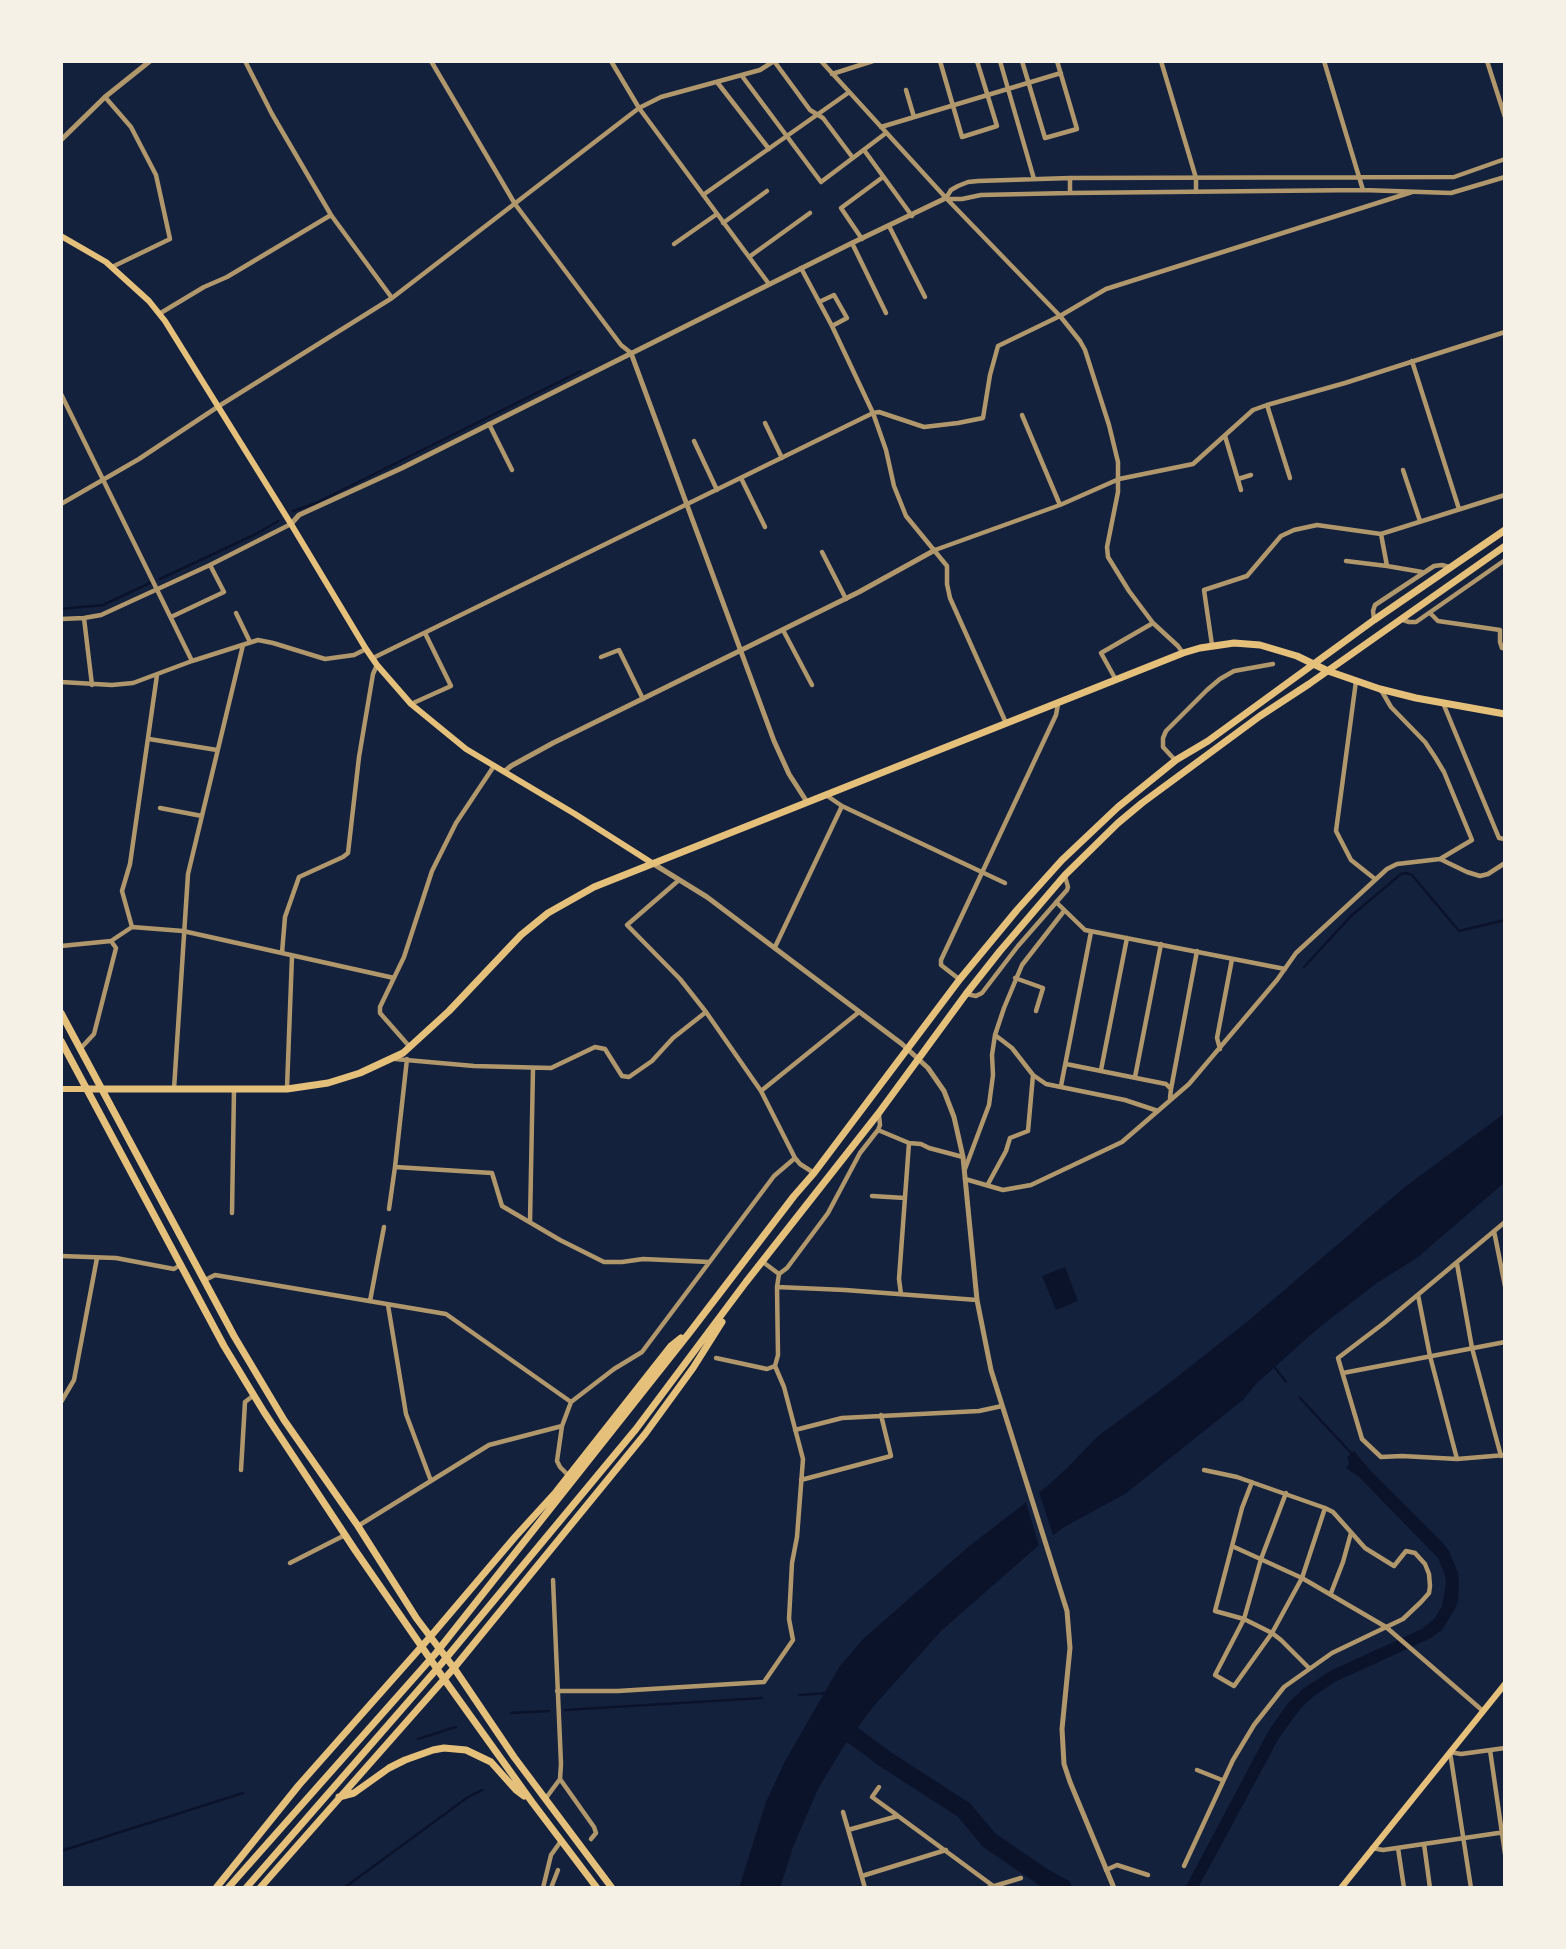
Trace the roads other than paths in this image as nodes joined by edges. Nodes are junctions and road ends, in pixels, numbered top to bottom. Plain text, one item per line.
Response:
1 (150, 61) edge
2 (245, 61) edge
3 (431, 61) edge
4 (611, 61) edge
5 (774, 61) edge
6 (821, 61) edge
7 (873, 61) edge
8 (940, 61) edge
9 (977, 61) edge
10 (1000, 61) edge
11 (1022, 61) edge
12 (1057, 61) edge
13 (1161, 61) edge
14 (1324, 61) edge
15 (1487, 61) edge
16 (1061, 73) junction
17 (832, 74) junction
18 (742, 76) junction
19 (717, 82) junction
20 (1028, 83) junction
21 (1008, 89) junction
22 (906, 90) dead end
23 (849, 92) junction
24 (988, 95) junction
25 (105, 97) junction
26 (953, 106) junction
27 (639, 108) junction
28 (817, 114) junction
29 (914, 117) junction
30 (1505, 117) edge
31 (881, 127) junction
32 (886, 133) junction
33 (786, 137) junction
34 (61, 140) edge
35 (769, 149) junction
36 (864, 150) junction
37 (853, 158) junction
38 (1505, 159) edge
39 (883, 177) junction
40 (1359, 177) junction
41 (1505, 177) edge
42 (1070, 178) junction
43 (1196, 179) junction
44 (1034, 180) junction
45 (1363, 189) junction
46 (767, 191) dead end
47 (1196, 191) junction
48 (1412, 192) junction
49 (1070, 193) junction
50 (703, 195) junction
51 (946, 198) junction
52 (515, 204) junction
53 (810, 213) dead end
54 (717, 214) junction
55 (331, 215) junction
56 (912, 216) junction
57 (723, 223) junction
58 (889, 226) junction
59 (61, 236) edge
60 (862, 239) junction
61 (852, 243) junction
62 (674, 244) dead end
63 (749, 257) junction
64 (112, 267) junction
65 (801, 268) junction
66 (769, 284) junction
67 (925, 297) dead end
68 (392, 298) junction
69 (819, 302) junction
70 (886, 313) dead end
71 (159, 314) junction
72 (1060, 316) junction
73 (832, 326) junction
74 (1505, 332) edge
75 (631, 353) junction
76 (1412, 361) junction
77 (61, 394) edge
78 (1267, 405) junction
79 (219, 406) junction
80 (873, 413) junction
81 (1022, 415) dead end
82 (765, 423) dead end
83 (489, 424) junction
84 (1225, 436) junction
85 (694, 441) dead end
86 (782, 458) junction
87 (512, 470) dead end
88 (1403, 470) dead end
89 (1251, 475) dead end
90 (741, 478) junction
91 (1290, 478) dead end
92 (103, 479) junction
93 (1119, 479) junction
94 (1238, 479) junction
95 (717, 490) junction
96 (1241, 490) dead end
97 (1505, 495) edge
98 (61, 504) edge
99 (688, 504) junction
100 (1060, 505) junction
101 (1459, 509) junction
102 (1420, 521) junction
103 (291, 524) junction
104 (765, 527) dead end
105 (1505, 530) edge
106 (1381, 534) junction
107 (1505, 546) edge
108 (935, 550) junction
109 (822, 551) dead end
110 (1505, 560) edge
111 (1346, 561) dead end
112 (210, 565) junction
113 (1387, 566) junction
114 (1449, 567) junction
115 (1423, 572) junction
116 (158, 590) junction
117 (846, 599) junction
118 (236, 613) dead end
119 (1430, 613) junction
120 (171, 617) junction
121 (84, 618) junction
122 (61, 619) edge
123 (1401, 619) junction
124 (1374, 620) junction
125 (1153, 623) junction
126 (783, 630) junction
127 (425, 632) junction
128 (250, 642) junction
129 (243, 645) junction
130 (1212, 645) junction
131 (1505, 648) edge
132 (366, 649) junction
133 (741, 651) junction
134 (1183, 653) junction
135 (601, 657) dead end
136 (373, 658) junction
137 (192, 661) junction
138 (1273, 664) dead end
139 (1313, 664) junction
140 (377, 665) junction
141 (1328, 671) junction
142 (157, 675) junction
143 (1116, 680) junction
144 (1356, 681) junction
145 (61, 682) edge
146 (92, 685) junction
147 (812, 685) dead end
148 (1380, 689) junction
149 (643, 699) junction
150 (1058, 703) junction
151 (1443, 703) junction
152 (411, 704) junction
153 (1505, 714) edge
154 (1007, 724) junction
155 (149, 740) junction
156 (217, 750) junction
157 (1176, 760) junction
158 (494, 766) junction
159 (505, 771) junction
160 (826, 795) junction
161 (810, 801) junction
162 (842, 806) junction
163 (160, 808) dead end
164 (202, 816) junction
165 (1505, 839) edge
166 (1440, 859) junction
167 (652, 863) junction
168 (1505, 863) edge
169 (983, 872) junction
170 (1065, 875) junction
171 (679, 879) junction
172 (1375, 879) junction
173 (1005, 883) dead end
174 (1056, 902) junction
175 (1064, 911) junction
176 (132, 927) junction
177 (183, 931) junction
178 (1091, 932) junction
179 (1127, 938) junction
180 (111, 941) junction
181 (1161, 944) junction
182 (61, 946) edge
183 (775, 947) junction
184 (1197, 951) junction
185 (282, 953) junction
186 (292, 956) junction
187 (1232, 959) junction
188 (1286, 967) junction
189 (394, 978) junction
190 (1015, 978) junction
191 (960, 979) junction
192 (965, 995) junction
193 (1036, 1011) dead end
194 (706, 1012) junction
195 (859, 1012) junction
196 (61, 1013) edge
197 (995, 1035) junction
198 (61, 1041) edge
199 (80, 1049) junction
200 (907, 1049) junction
201 (1220, 1049) junction
202 (406, 1050) junction
203 (392, 1058) junction
204 (919, 1059) junction
205 (408, 1061) junction
206 (1066, 1064) junction
207 (533, 1069) junction
208 (1101, 1070) junction
209 (1033, 1075) junction
210 (1135, 1077) junction
211 (1061, 1086) junction
212 (61, 1089) edge
213 (87, 1089) junction
214 (286, 1089) junction
215 (1171, 1089) junction
216 (103, 1090) junction
217 (174, 1090) junction
218 (234, 1090) junction
219 (761, 1091) junction
220 (1170, 1099) junction
221 (1158, 1111) junction
222 (878, 1114) junction
223 (878, 1130) junction
224 (909, 1143) junction
225 (963, 1157) junction
226 (795, 1158) junction
227 (394, 1167) junction
228 (964, 1169) junction
229 (814, 1173) junction
230 (965, 1179) junction
231 (988, 1184) junction
232 (872, 1196) dead end
233 (905, 1198) junction
234 (388, 1209) dead end
235 (232, 1213) dead end
236 (530, 1222) junction
237 (1505, 1222) edge
238 (384, 1227) dead end
239 (1494, 1231) junction
240 (61, 1256) edge
241 (97, 1258) junction
242 (710, 1262) junction
243 (763, 1262) junction
244 (1457, 1263) junction
245 (180, 1265) junction
246 (779, 1274) junction
247 (204, 1281) junction
248 (747, 1282) junction
249 (1505, 1286) edge
250 (777, 1287) junction
251 (901, 1294) junction
252 (1418, 1295) junction
253 (977, 1300) junction
254 (370, 1301) junction
255 (388, 1305) junction
256 (690, 1332) junction
257 (1505, 1342) edge
258 (1472, 1348) junction
259 (1430, 1356) junction
260 (716, 1358) dead end
261 (775, 1366) junction
262 (1343, 1373) junction
263 (254, 1395) junction
264 (61, 1402) edge
265 (571, 1402) junction
266 (1002, 1406) junction
267 (881, 1415) junction
268 (562, 1426) junction
269 (795, 1430) junction
270 (1503, 1455) edge
271 (1457, 1459) junction
272 (241, 1470) dead end
273 (1204, 1470) dead end
274 (569, 1476) junction
275 (801, 1480) junction
276 (431, 1481) junction
277 (1252, 1482) junction
278 (1286, 1493) junction
279 (1325, 1508) junction
280 (358, 1526) junction
281 (1351, 1532) junction
282 (345, 1535) junction
283 (1409, 1544) dead end
284 (1232, 1546) junction
285 (1410, 1550) junction
286 (1261, 1559) junction
287 (290, 1563) dead end
288 (1302, 1578) junction
289 (554, 1580) dead end
290 (1331, 1594) junction
291 (1244, 1619) junction
292 (1386, 1627) junction
293 (1272, 1633) junction
294 (430, 1637) junction
295 (422, 1646) junction
296 (454, 1668) junction
297 (1309, 1668) junction
298 (444, 1679) junction
299 (1505, 1684) edge
300 (557, 1691) junction
301 (1483, 1711) junction
302 (1505, 1748) edge
303 (1490, 1750) junction
304 (1450, 1752) junction
305 (1197, 1770) dead end
306 (560, 1779) junction
307 (1222, 1780) junction
308 (879, 1787) dead end
309 (338, 1798) junction
310 (546, 1798) junction
311 (532, 1802) junction
312 (843, 1812) dead end
313 (898, 1816) junction
314 (848, 1830) junction
315 (1503, 1832) edge
316 (1463, 1838) junction
317 (591, 1839) dead end
318 (561, 1841) junction
319 (1424, 1844) junction
320 (1372, 1848) junction
321 (1398, 1848) junction
322 (946, 1850) junction
323 (1505, 1854) edge
324 (1184, 1866) dead end
325 (558, 1870) dead end
326 (1106, 1870) junction
327 (1148, 1875) dead end
328 (862, 1876) junction
329 (1021, 1878) dead end
330 (995, 1887) edge
331 (216, 1888) edge
332 (228, 1888) edge
333 (246, 1888) edge
334 (260, 1888) edge
335 (543, 1888) edge
336 (551, 1888) edge
337 (597, 1888) edge
338 (612, 1888) edge
339 (865, 1888) edge
340 (988, 1888) edge
341 (1114, 1888) edge
342 (1341, 1888) edge
343 (1404, 1888) edge
344 (1430, 1888) edge
345 (1471, 1888) edge

1 - 25 street
2 - 55 street
3 - 52 street
4 - 27 street
5 - 18 street
5 - 28 street
6 - 17 street
7 - 17 street
8 - 26 street
9 - 24 street
10 - 21 street
11 - 20 street
12 - 16 street
13 - 43 street
14 - 40 street
15 - 30 street
16 - 20 street
16 - 20 street
17 - 23 street
18 - 19 street
18 - 33 street
19 - 27 street
19 - 35 street
20 - 21 street
21 - 24 street
21 - 44 street
22 - 29 street
23 - 28 street
23 - 31 street
24 - 26 street
24 - 26 street
25 - 34 street
25 - 64 street
26 - 29 street
27 - 50 street
27 - 52 street
28 - 33 street
28 - 37 street
29 - 31 street
31 - 32 street
32 - 36 street
32 - 51 street
33 - 35 street
33 - 37 street
35 - 50 street
36 - 37 street
36 - 39 street
38 - 40 street
39 - 56 street
39 - 60 street
40 - 43 street
40 - 45 street
41 - 48 street
42 - 43 street
42 - 44 street
42 - 49 street
43 - 47 street
44 - 51 street
45 - 47 street
45 - 48 street
46 - 57 street
47 - 49 street
48 - 72 street
49 - 51 street
50 - 54 street
51 - 56 street
51 - 72 street
52 - 68 street
52 - 75 street
53 - 63 street
54 - 57 street
54 - 62 street
55 - 68 street
55 - 71 street
56 - 58 street
57 - 63 street
58 - 60 street
58 - 67 street
59 - 64 main road
60 - 61 street
61 - 65 street
61 - 70 street
63 - 66 street
64 - 71 main road
65 - 66 street
65 - 69 street
66 - 75 street
68 - 79 street
69 - 73 street
69 - 73 street
71 - 79 main road
72 - 80 street
72 - 93 street
73 - 80 street
74 - 76 street
75 - 83 street
75 - 99 street
76 - 78 street
76 - 101 street
77 - 92 street
78 - 84 street
78 - 91 street
79 - 92 street
79 - 103 main road
80 - 86 street
80 - 108 street
81 - 100 street
82 - 86 street
83 - 87 street
83 - 103 street
84 - 93 street
84 - 94 street
85 - 95 street
86 - 90 street
88 - 102 street
89 - 94 street
90 - 95 street
90 - 104 street
92 - 98 street
92 - 116 street
93 - 100 street
93 - 125 street
94 - 96 street
95 - 99 street
97 - 101 street
99 - 127 street
99 - 133 street
100 - 108 street
101 - 102 street
102 - 106 street
103 - 112 street
103 - 132 main road
105 - 114 main road
106 - 113 street
106 - 130 street
107 - 123 main road
108 - 117 street
108 - 154 street
109 - 117 street
110 - 119 street
111 - 113 street
112 - 116 street
112 - 120 street
113 - 115 street
114 - 115 street
114 - 124 main road
115 - 124 street
116 - 120 street
116 - 121 street
117 - 126 street
118 - 128 street
119 - 123 street
119 - 131 street
120 - 137 street
121 - 122 street
121 - 146 street
123 - 141 main road
124 - 139 main road
125 - 134 street
125 - 143 street
126 - 133 street
126 - 147 street
127 - 136 street
127 - 152 street
128 - 129 street
128 - 132 street
129 - 137 street
129 - 156 street
130 - 134 main road
130 - 139 main road
132 - 136 main road
133 - 149 street
133 - 161 street
134 - 143 main road
135 - 149 street
136 - 140 main road
137 - 142 street
138 - 157 street
139 - 141 main road
139 - 157 main road
140 - 152 main road
140 - 185 street
141 - 144 main road
141 - 170 main road
142 - 146 street
142 - 155 street
143 - 150 main road
144 - 148 main road
144 - 172 street
145 - 146 street
148 - 151 main road
148 - 166 street
149 - 159 street
150 - 154 main road
150 - 169 street
151 - 153 main road
151 - 165 street
152 - 158 main road
154 - 160 main road
155 - 156 street
155 - 176 street
156 - 164 street
157 - 191 main road
158 - 159 main road
158 - 189 street
159 - 167 main road
160 - 161 main road
160 - 162 street
161 - 167 main road
162 - 169 street
162 - 183 street
163 - 164 street
164 - 177 street
166 - 168 street
166 - 172 street
167 - 171 street
167 - 202 main road
169 - 173 street
169 - 191 street
170 - 174 street
170 - 192 main road
171 - 183 street
171 - 194 street
172 - 188 street
174 - 175 street
174 - 192 street
175 - 178 street
175 - 190 street
176 - 177 street
176 - 180 street
177 - 185 street
177 - 217 street
178 - 179 street
178 - 206 street
179 - 181 street
179 - 208 street
180 - 182 street
180 - 199 street
181 - 184 street
181 - 210 street
183 - 195 street
184 - 187 street
184 - 215 street
185 - 186 street
186 - 189 street
186 - 214 street
187 - 188 street
187 - 201 street
188 - 201 street
189 - 202 street
190 - 193 street
190 - 197 street
191 - 200 main road
192 - 204 main road
194 - 207 street
194 - 219 street
195 - 200 street
195 - 219 street
196 - 199 main road
197 - 209 street
197 - 228 street
198 - 213 main road
199 - 216 main road
200 - 204 street
200 - 229 main road
201 - 220 street
202 - 203 main road
202 - 205 street
203 - 205 street
203 - 214 main road
204 - 222 main road
204 - 225 street
205 - 207 street
205 - 227 street
206 - 208 street
206 - 211 street
207 - 236 street
208 - 210 street
209 - 211 street
209 - 231 street
210 - 215 street
211 - 221 street
212 - 213 main road
213 - 216 main road
213 - 245 main road
214 - 218 main road
215 - 220 street
216 - 217 main road
216 - 247 main road
217 - 218 main road
218 - 235 street
219 - 226 street
220 - 221 street
221 - 231 street
222 - 223 street
222 - 243 main road
223 - 224 street
223 - 246 street
224 - 225 street
224 - 233 street
225 - 228 street
226 - 229 street
226 - 242 street
227 - 234 street
227 - 236 street
228 - 230 street
229 - 256 main road
230 - 231 street
230 - 253 street
232 - 233 street
233 - 251 street
236 - 242 street
237 - 239 street
238 - 254 street
239 - 244 street
239 - 249 street
240 - 241 street
241 - 245 street
241 - 264 street
242 - 265 street
243 - 246 street
243 - 248 main road
244 - 252 street
244 - 258 street
245 - 263 main road
246 - 250 street
247 - 254 street
247 - 280 main road
248 - 296 main road
248 - 333 main road
250 - 251 street
250 - 261 street
251 - 253 street
252 - 259 street
252 - 262 street
253 - 266 street
254 - 255 street
255 - 265 street
255 - 276 street
256 - 274 main road
256 - 332 main road
257 - 258 street
258 - 259 street
258 - 270 street
259 - 262 street
259 - 271 street
260 - 261 street
261 - 269 street
262 - 271 street
263 - 272 street
263 - 282 main road
265 - 268 street
266 - 267 street
266 - 326 street
267 - 269 street
267 - 275 street
268 - 274 street
268 - 276 street
269 - 275 street
270 - 271 street
273 - 277 street
274 - 294 main road
275 - 300 street
276 - 280 street
277 - 278 street
277 - 284 street
278 - 279 street
278 - 286 street
279 - 281 street
279 - 288 street
280 - 294 main road
281 - 285 street
281 - 290 street
282 - 287 street
282 - 295 main road
283 - 285 street
284 - 286 street
284 - 291 street
285 - 292 street
286 - 288 street
286 - 291 street
288 - 290 street
288 - 293 street
289 - 300 street
290 - 292 street
291 - 293 street
291 - 293 street
292 - 297 street
292 - 301 street
293 - 297 street
294 - 295 main road
294 - 296 main road
295 - 298 main road
295 - 331 main road
296 - 298 main road
296 - 310 main road
297 - 307 street
298 - 309 main road
298 - 311 main road
299 - 301 main road
300 - 306 street
301 - 304 main road
302 - 303 street
303 - 304 street
303 - 315 street
304 - 316 street
304 - 320 main road
305 - 307 street
306 - 310 street
306 - 317 street
307 - 324 street
308 - 313 street
309 - 311 main road
309 - 334 main road
310 - 338 main road
311 - 318 main road
312 - 314 street
313 - 314 street
313 - 322 street
314 - 328 street
315 - 316 street
315 - 323 street
316 - 319 street
316 - 345 street
318 - 335 street
318 - 337 main road
319 - 321 street
319 - 344 street
320 - 321 street
320 - 342 main road
321 - 343 street
322 - 328 street
322 - 330 street
325 - 336 street
326 - 327 street
326 - 341 street
328 - 339 street
329 - 330 street
330 - 340 street

